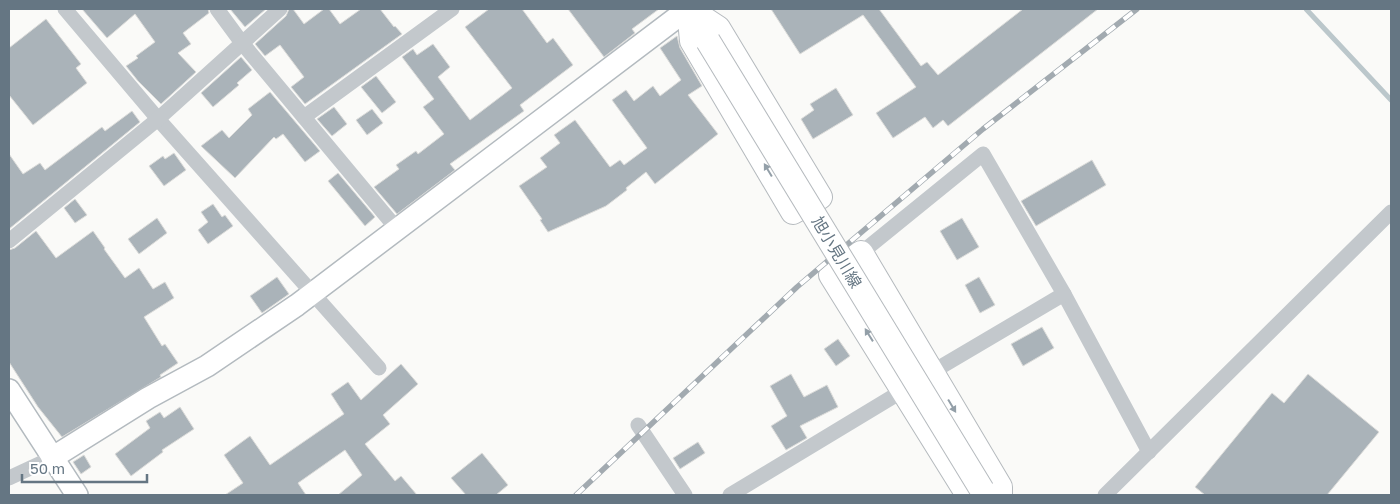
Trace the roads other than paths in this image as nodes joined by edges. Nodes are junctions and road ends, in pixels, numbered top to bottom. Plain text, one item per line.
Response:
1 (65, 9) edge
2 (217, 9) edge
3 (280, 9) edge
4 (452, 9) edge
5 (689, 9) edge
6 (242, 42) junction
7 (304, 117) junction
8 (158, 119) junction
9 (1391, 212) edge
10 (397, 229) junction
11 (9, 241) edge
12 (861, 253) junction
13 (313, 293) junction
14 (1064, 294) junction
15 (379, 368) dead end
16 (932, 372) junction
17 (9, 390) edge
18 (904, 390) junction
19 (638, 425) dead end
20 (1149, 452) junction
21 (52, 458) junction
22 (9, 478) edge
23 (984, 494) edge
24 (77, 495) edge
25 (685, 495) edge
26 (730, 495) edge
27 (1105, 495) edge

1 - 8 street
2 - 6 street
3 - 6 street
4 - 7 street
5 -> 5 main road
5 - 10 street
5 - 23 main road, 旭小見川線, bridge
6 - 7 street
6 - 8 street
7 - 10 street
8 - 11 street
8 - 13 street
9 - 20 street
10 - 13 street
12 - 14 street
12 - 16 main road
18 -> 12 main road
13 - 15 street
13 - 21 street
14 - 16 street
14 - 20 street
16 -> 23 main road
17 - 21 street
18 - 23 main road
18 - 26 street
19 - 25 street
20 - 27 street
21 - 22 street
21 - 24 street

